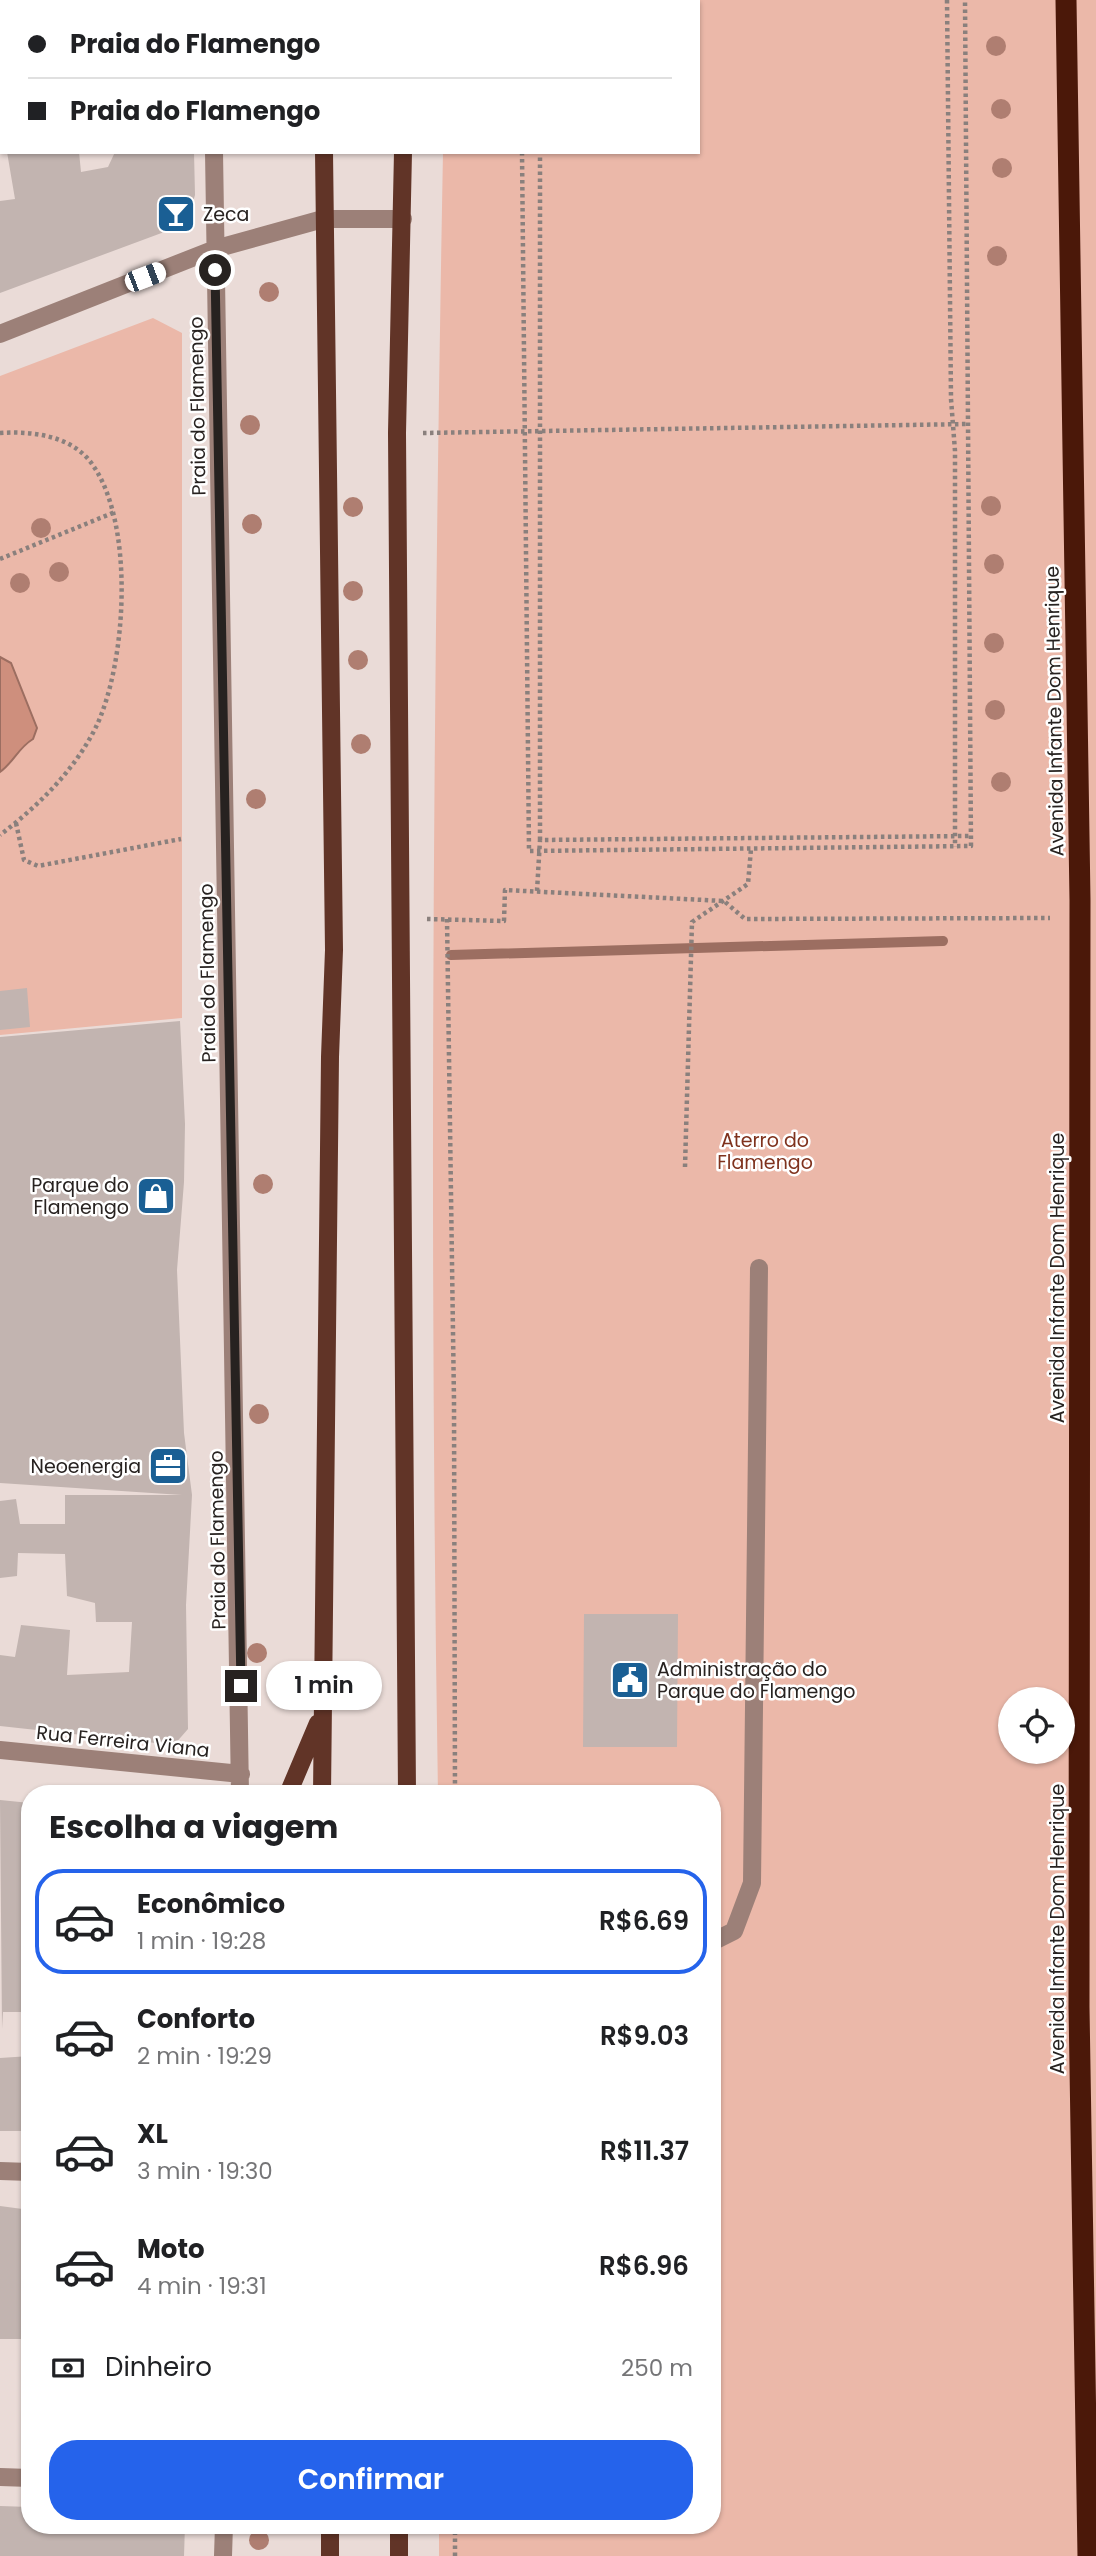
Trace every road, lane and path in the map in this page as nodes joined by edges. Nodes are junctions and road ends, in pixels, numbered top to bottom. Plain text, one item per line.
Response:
1 (947, 0) edge
2 (965, 0) edge
3 (1066, 0) edge
4 (214, 154) edge
5 (324, 154) edge
6 (402, 154) edge
7 (522, 154) edge
8 (540, 154) edge
9 (323, 219) junction
10 (402, 219) junction
11 (215, 249) junction
12 (0, 334) edge
13 (953, 424) junction
14 (968, 424) junction
15 (540, 430) junction
16 (525, 431) junction
17 (0, 433) edge
18 (397, 433) junction
19 (115, 512) junction
20 (0, 559) edge
21 (16, 823) junction
22 (0, 835) edge
23 (956, 836) junction
24 (970, 836) junction
25 (181, 839) dead end
26 (540, 840) junction
27 (955, 847) junction
28 (751, 849) junction
29 (540, 851) junction
30 (537, 891) junction
31 (724, 901) junction
32 (1054, 918) dead end
33 (402, 919) junction
34 (447, 919) junction
35 (685, 1167) dead end
36 (758, 1268) dead end
37 (320, 1717) junction
38 (0, 1750) edge
39 (241, 1774) junction
40 (240, 1785) edge
41 (292, 1785) edge
42 (321, 1785) edge
43 (407, 1785) edge
44 (455, 1785) edge
45 (721, 1938) edge
46 (0, 2171) edge
47 (21, 2172) edge
48 (0, 2477) edge
49 (21, 2477) edge
50 (224, 2534) edge
51 (330, 2534) edge
52 (399, 2534) edge
53 (455, 2534) edge
54 (223, 2556) edge
55 (330, 2556) edge
56 (399, 2556) edge
57 (455, 2556) edge
58 (1088, 2556) edge

1 - 13 path
2 - 14 path
3 - 58 highway, Avenida Infante Dom Henrique
4 - 11 street, Praia do Flamengo
5 - 9 main road
6 - 10 main road
7 - 16 path
8 - 15 path
9 - 10 street
9 - 11 street
9 - 37 main road
10 - 18 main road
11 - 12 street
11 - 39 street, Praia do Flamengo
13 - 14 path
13 - 15 path
13 - 23 path
14 - 24 path
15 - 16 path
15 - 26 path
16 - 18 path
16 - 29 path
17 - 19 path
18 - 33 main road
19 - 20 path
19 - 21 path
21 - 22 path
21 - 25 path
23 - 24 path
23 - 26 path
23 - 27 path
24 - 27 path
26 - 29 path
27 - 28 path
28 - 29 path
28 - 31 path
29 - 30 path
30 - 31 path
30 - 34 path
31 - 32 path
31 - 35 path
33 - 34 path
33 - 43 main road
34 - 44 path
36 - 45 street
37 - 41 main road
37 - 42 main road
38 - 39 street, Rua Ferreira Viana
39 - 40 street, Praia do Flamengo
46 - 47 street
48 - 49 street
50 - 54 street
51 - 55 main road
52 - 56 main road
53 - 57 path

